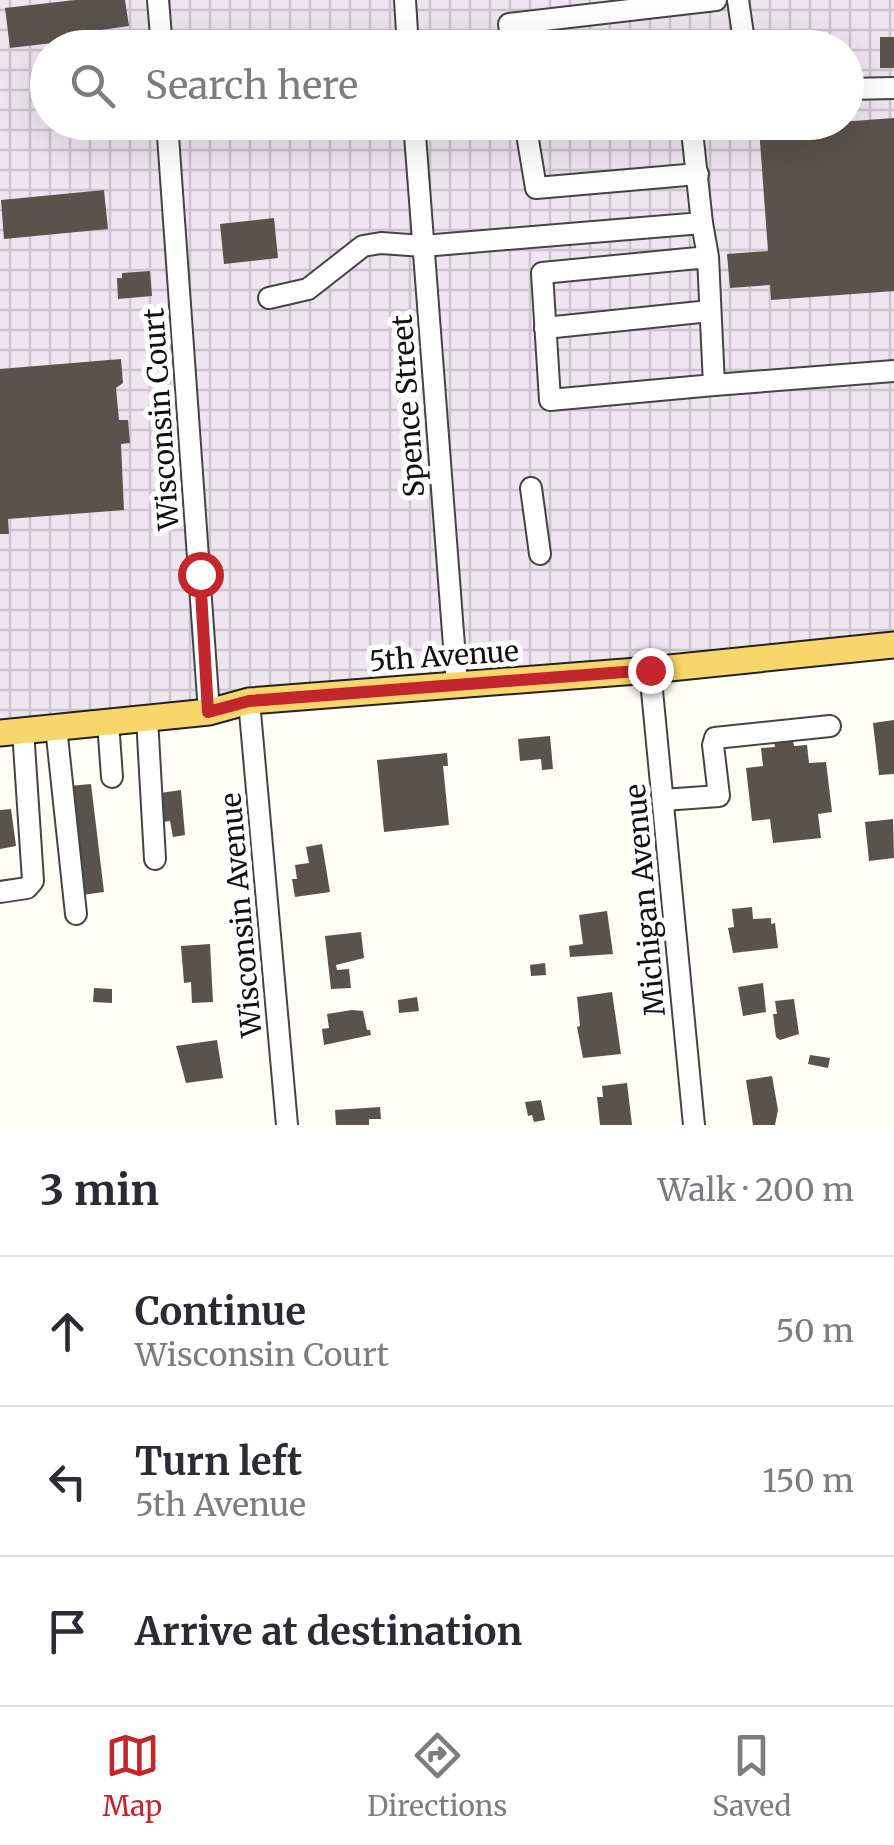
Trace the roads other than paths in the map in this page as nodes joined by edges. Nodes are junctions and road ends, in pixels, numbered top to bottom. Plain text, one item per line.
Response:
1 (158, 0) edge
2 (404, 0) edge
3 (716, 0) edge
4 (738, 0) edge
5 (160, 30) edge
6 (406, 30) edge
7 (511, 30) edge
8 (742, 30) edge
9 (894, 88) edge
10 (864, 89) edge
11 (168, 140) edge
12 (415, 140) edge
13 (528, 140) edge
14 (693, 140) edge
15 (698, 174) junction
16 (702, 222) junction
17 (423, 246) junction
18 (708, 257) junction
19 (269, 298) dead end
20 (710, 311) junction
21 (545, 328) junction
22 (894, 371) edge
23 (714, 385) junction
24 (531, 488) dead end
25 (540, 554) dead end
26 (894, 645) edge
27 (650, 670) junction
28 (457, 686) junction
29 (249, 701) junction
30 (208, 712) junction
31 (147, 718) junction
32 (108, 722) junction
33 (830, 726) dead end
34 (56, 727) junction
35 (11, 731) edge
36 (112, 777) dead end
37 (663, 800) junction
38 (155, 859) dead end
39 (0, 892) edge
40 (76, 914) dead end
41 (287, 1125) edge
42 (694, 1125) edge

1 - 5 street
2 - 6 street
3 - 7 street
4 - 8 street
9 - 10 street
11 - 30 street, Wisconsin Court
12 - 17 street, Spence Street
13 - 15 street
14 - 15 street
15 - 16 street
16 - 17 street
16 - 18 street
17 - 19 street
17 - 28 street, Spence Street
18 - 20 street
18 - 21 street
20 - 21 street
20 - 23 street
21 - 23 street
22 - 23 street
24 - 25 street
26 - 27 main road, 5th Avenue
27 - 28 main road, 5th Avenue
27 - 37 street, Michigan Avenue
28 - 29 main road, 5th Avenue
29 - 30 main road, 5th Avenue
29 - 41 street, Wisconsin Avenue
30 - 31 main road, 5th Avenue
31 - 32 main road, 5th Avenue
31 - 38 street
32 - 34 main road, 5th Avenue
32 - 36 street
33 - 37 street
34 - 35 main road, 5th Avenue
34 - 40 street
35 - 39 street
37 - 42 street, Michigan Avenue

